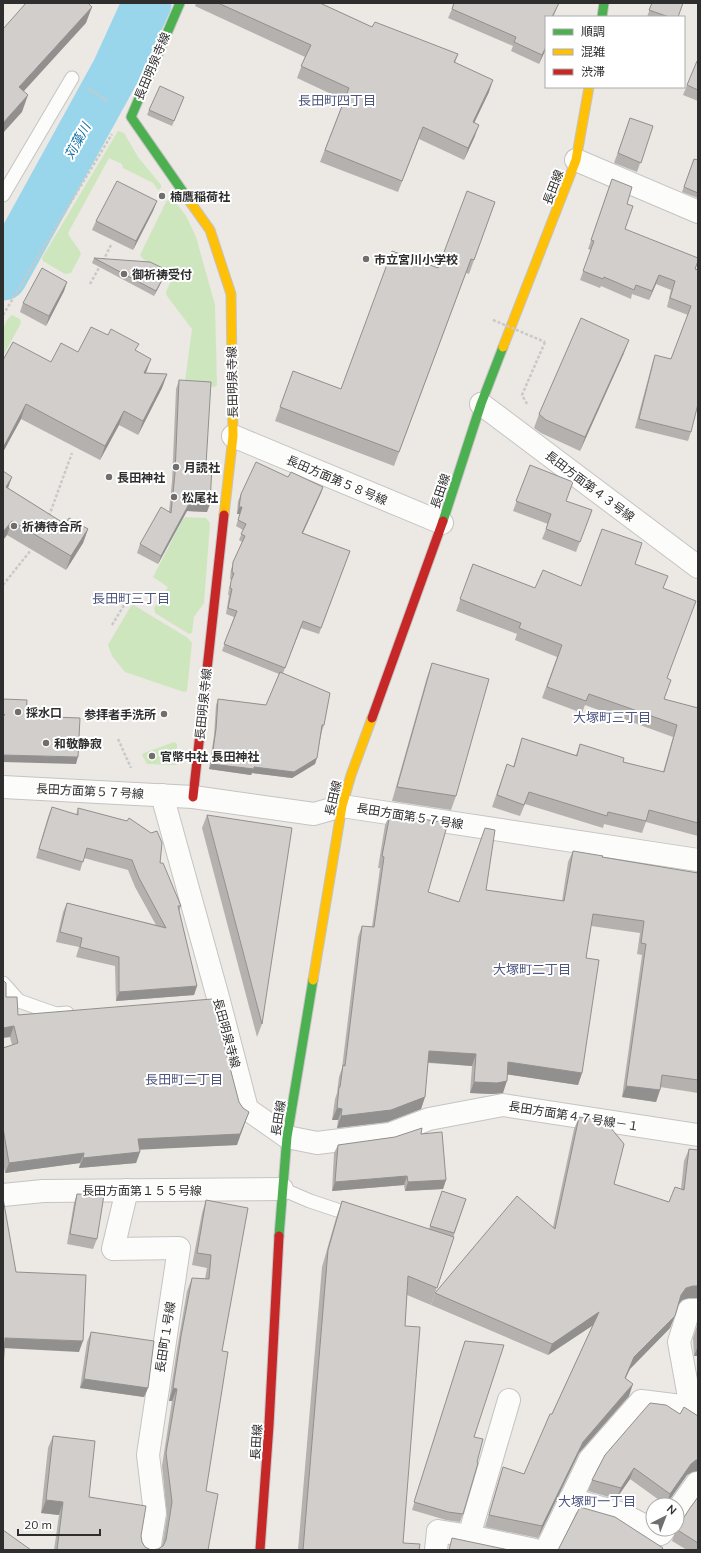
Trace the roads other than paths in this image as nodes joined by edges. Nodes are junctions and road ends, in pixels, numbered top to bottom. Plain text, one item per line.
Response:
1 (180, 3) edge
2 (604, 3) edge
3 (602, 16) edge
4 (72, 78) road end
5 (589, 88) edge
6 (576, 160) junction
7 (3, 195) edge
8 (698, 212) edge
9 (482, 404) junction
10 (233, 436) junction
11 (442, 523) junction
12 (698, 568) edge
13 (3, 787) edge
14 (162, 795) junction
15 (193, 797) junction
16 (342, 806) junction
17 (698, 860) edge
18 (3, 983) edge
19 (79, 1012) edge
20 (698, 1135) edge
21 (287, 1137) junction
22 (282, 1189) junction
23 (127, 1190) junction
24 (3, 1195) edge
25 (369, 1220) edge
26 (698, 1310) edge
27 (509, 1400) dead end
28 (694, 1408) edge
29 (698, 1483) edge
30 (570, 1499) junction
31 (685, 1500) edge
32 (645, 1526) edge
33 (469, 1536) junction
34 (437, 1541) edge
35 (149, 1550) edge
36 (260, 1550) edge
37 (535, 1550) edge
38 (546, 1550) edge

1 - 10 street, 長田明泉寺線
2 - 3 street
4 - 7 lane
5 - 6 street, 長田線
6 - 8 street
6 - 9 street, 長田線
9 - 11 street, 長田線
9 - 12 street, 長田方面第４３号線
10 - 11 street, 長田方面第５８号線
10 - 15 street, 長田明泉寺線
11 - 16 street, 長田線
13 - 14 street, 長田方面第５７号線
14 - 15 street, 長田方面第５７号線
14 - 21 street, 長田明泉寺線
15 - 16 street, 長田方面第５７号線
16 - 17 street, 長田方面第５７号線
16 - 21 street, 長田線
18 - 19 lane
20 - 21 street, 長田方面第４７号線－１
21 - 22 street, 長田線
22 - 23 street, 長田方面第１５５号線
22 - 25 lane
22 - 36 street, 長田線
23 - 24 street, 長田方面第１５５号線
23 - 35 street, 長田町１号線
26 - 28 street
27 - 33 street
28 - 30 street
29 - 31 street
30 - 32 street
30 - 38 street
33 - 34 street
33 - 37 street

